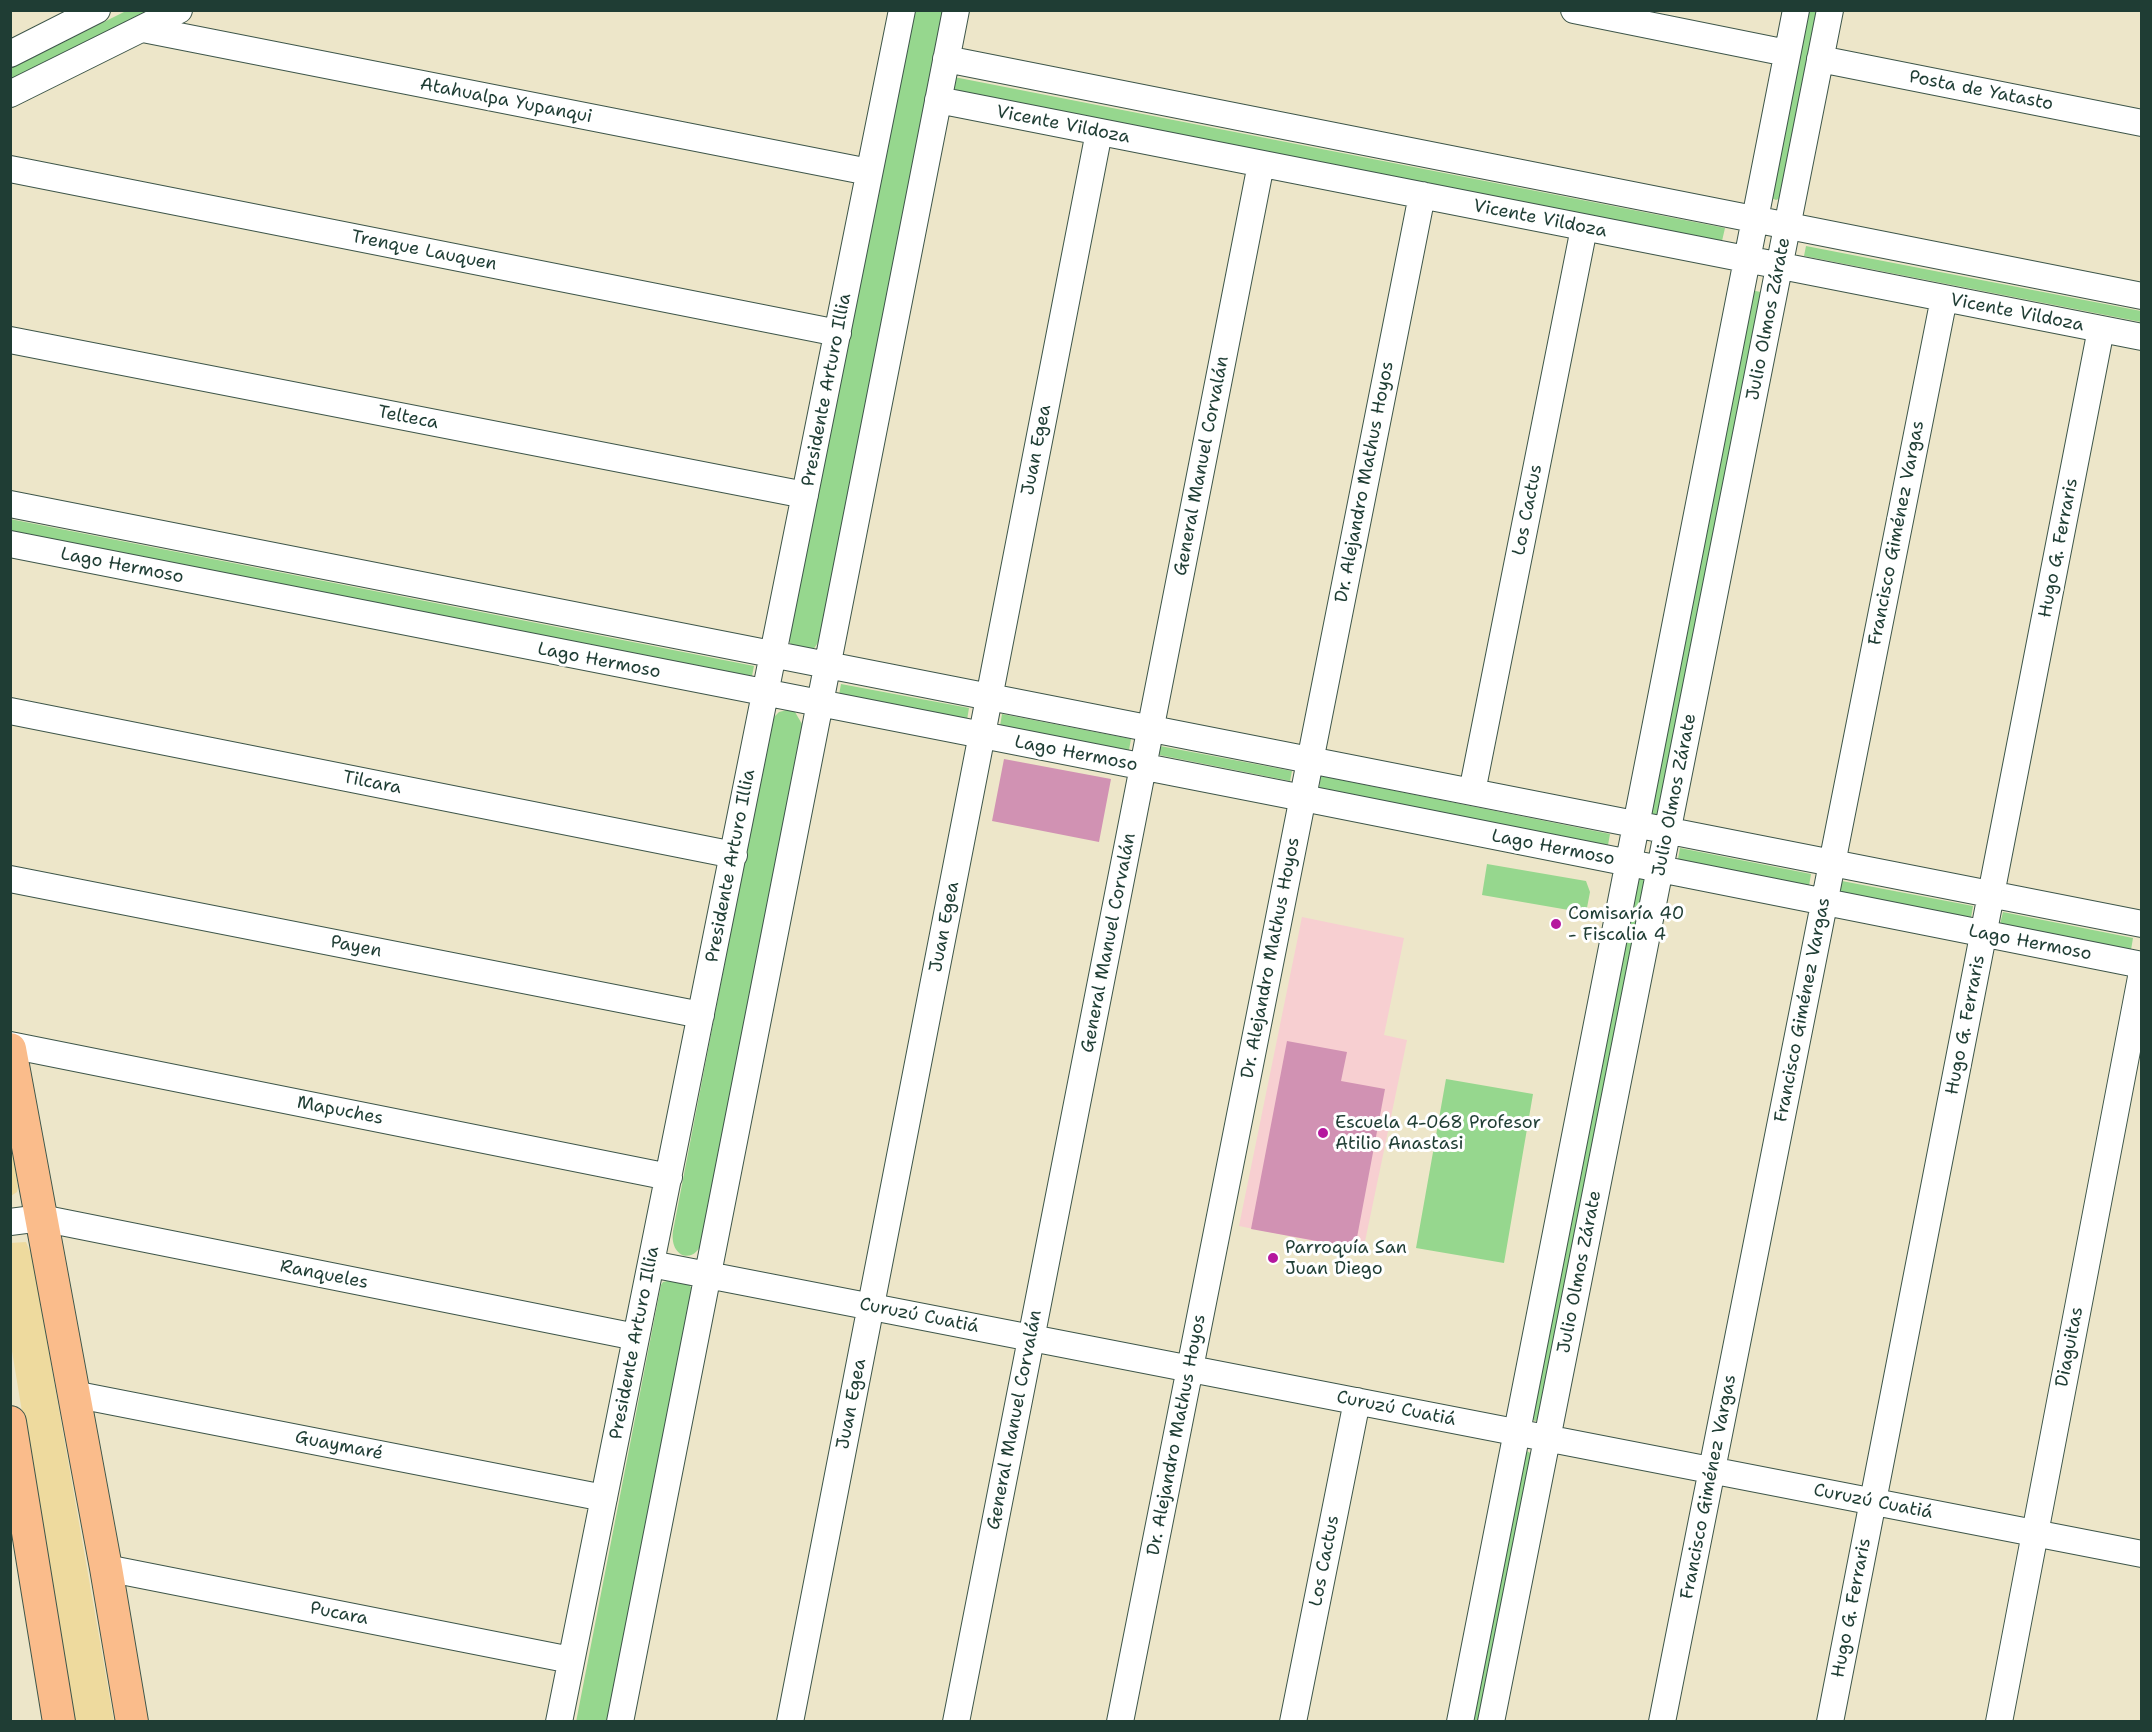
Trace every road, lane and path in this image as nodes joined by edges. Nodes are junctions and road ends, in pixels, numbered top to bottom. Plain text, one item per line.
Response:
1 (97, 10) edge
2 (179, 10) edge
3 (956, 10) edge
4 (1574, 10) edge
5 (1796, 10) edge
6 (1830, 10) edge
7 (898, 11) edge
8 (143, 29) junction
9 (1787, 53) junction
10 (10, 54) edge
11 (946, 59) junction
12 (1820, 59) junction
13 (10, 94) edge
14 (938, 100) junction
15 (2142, 123) edge
16 (1099, 132) junction
17 (1261, 164) junction
18 (10, 169) edge
19 (869, 172) junction
20 (1422, 195) junction
21 (1755, 219) junction
22 (1787, 226) junction
23 (1584, 228) junction
24 (1747, 260) junction
25 (1779, 266) junction
26 (2142, 296) edge
27 (1944, 298) junction
28 (2102, 329) junction
29 (838, 333) junction
30 (2142, 337) edge
31 (10, 340) edge
32 (806, 495) junction
33 (10, 504) edge
34 (10, 544) edge
35 (774, 655) junction
36 (828, 666) junction
37 (766, 694) junction
38 (989, 697) junction
39 (820, 704) junction
40 (10, 711) edge
41 (1151, 729) junction
42 (982, 735) junction
43 (1310, 760) junction
44 (1144, 767) junction
45 (1472, 792) junction
46 (1303, 798) junction
47 (1636, 824) junction
48 (1668, 830) junction
49 (734, 855) junction
50 (1628, 863) junction
51 (1832, 863) junction
52 (1660, 870) junction
53 (10, 879) edge
54 (1991, 894) junction
55 (1824, 903) junction
56 (2142, 924) edge
57 (1984, 934) junction
58 (2142, 965) edge
59 (2142, 972) edge
60 (701, 1015) junction
61 (10, 1047) edge
62 (669, 1178) junction
63 (26, 1220) edge
64 (651, 1264) junction
65 (708, 1275) junction
66 (871, 1307) junction
67 (636, 1337) junction
68 (1031, 1338) junction
69 (1190, 1369) junction
70 (74, 1394) junction
71 (1357, 1401) junction
72 (10, 1422) edge
73 (1516, 1433) junction
74 (1547, 1438) junction
75 (1712, 1470) junction
76 (604, 1498) junction
77 (1873, 1502) junction
78 (2035, 1533) junction
79 (2142, 1554) edge
80 (106, 1569) junction
81 (571, 1660) junction
82 (59, 1722) edge
83 (132, 1722) edge
84 (559, 1722) edge
85 (620, 1722) edge
86 (790, 1722) edge
87 (956, 1722) edge
88 (1120, 1722) edge
89 (1293, 1722) edge
90 (1460, 1722) edge
91 (1491, 1722) edge
92 (1662, 1722) edge
93 (1830, 1722) edge
94 (1999, 1722) edge

1 - 10 street
2 - 8 street
3 - 11 street
4 - 9 street
5 - 9 street, Julio Olmos Zárate
6 - 12 street, Julio Olmos Zárate
7 - 19 street, Presidente Arturo Illia
8 - 13 street
8 - 19 street, Atahualpa Yupanqui
9 - 21 street, Julio Olmos Zárate
11 - 14 street
11 - 21 street
12 - 15 street, Posta de Yatasto
12 - 22 street, Julio Olmos Zárate
14 - 16 street, Vicente Vildoza
14 - 36 street
16 - 17 street, Vicente Vildoza
16 - 38 street, Juan Egea
17 - 20 street, Vicente Vildoza
17 - 41 street, General Manuel Corvalán
18 - 29 street, Trenque Lauquen
19 - 29 street, Presidente Arturo Illia
20 - 23 street, Vicente Vildoza
20 - 43 street, Dr. Alejandro Mathus Hoyos
21 - 22 street
21 - 24 street, Julio Olmos Zárate
22 - 25 street, Julio Olmos Zárate
22 - 26 street
23 - 24 street, Vicente Vildoza
23 - 45 street, Los Cactus
24 - 25 street, Vicente Vildoza
24 - 47 street, Julio Olmos Zárate
25 - 27 street, Vicente Vildoza
25 - 48 street, Julio Olmos Zárate
27 - 28 street, Vicente Vildoza
27 - 51 street, Francisco Giménez Vargas
28 - 30 street, Vicente Vildoza
28 - 54 street, Hugo G. Ferraris
29 - 32 street, Presidente Arturo Illia
31 - 32 street, Telteca
32 - 35 street, Presidente Arturo Illia
33 - 35 street
34 - 37 street, Lago Hermoso
35 - 36 street
35 - 37 street, Presidente Arturo Illia
36 - 38 street
36 - 39 street
37 - 39 street, Lago Hermoso
37 - 49 street, Presidente Arturo Illia
38 - 41 street
38 - 42 street, Juan Egea
39 - 42 street, Lago Hermoso
39 - 65 street
40 - 49 street, Tilcara
41 - 43 street
41 - 44 street, General Manuel Corvalán
42 - 44 street, Lago Hermoso
42 - 66 street, Juan Egea
43 - 45 street
43 - 46 street, Dr. Alejandro Mathus Hoyos
44 - 46 street, Lago Hermoso
44 - 68 street, General Manuel Corvalán
45 - 47 street
46 - 50 street, Lago Hermoso
46 - 69 street, Dr. Alejandro Mathus Hoyos
47 - 48 street
47 - 50 street, Julio Olmos Zárate
48 - 51 street
48 - 52 street, Julio Olmos Zárate
49 - 60 street, Presidente Arturo Illia
50 - 52 street, Lago Hermoso
50 - 73 street, Julio Olmos Zárate
51 - 54 street
51 - 55 street, Francisco Giménez Vargas
52 - 55 street, Lago Hermoso
52 - 74 street, Julio Olmos Zárate
53 - 60 street, Payen
54 - 56 street
54 - 57 street, Hugo G. Ferraris
55 - 57 street, Lago Hermoso
55 - 75 street, Francisco Giménez Vargas
57 - 58 street, Lago Hermoso
57 - 77 street, Hugo G. Ferraris
59 - 78 street, Diaguitas
60 - 62 street, Presidente Arturo Illia
61 - 62 street, Mapuches
61 - 63 main road
62 - 64 street, Presidente Arturo Illia
63 - 67 street, Ranqueles
63 - 70 main road
64 - 65 street, Curuzú Cuatiá
64 - 67 street, Presidente Arturo Illia
65 - 66 street, Curuzú Cuatiá
65 - 85 street
66 - 68 street, Curuzú Cuatiá
66 - 86 street, Juan Egea
67 - 76 street, Presidente Arturo Illia
68 - 69 street, Curuzú Cuatiá
68 - 87 street, General Manuel Corvalán
69 - 71 street, Curuzú Cuatiá
69 - 88 street, Dr. Alejandro Mathus Hoyos
70 - 76 street, Guaymaré
70 - 80 main road
71 - 73 street, Curuzú Cuatiá
71 - 89 street, Los Cactus
72 - 82 main road
73 - 74 street, Curuzú Cuatiá
73 - 90 street, Julio Olmos Zárate
74 - 75 street, Curuzú Cuatiá
74 - 91 street, Julio Olmos Zárate
75 - 77 street, Curuzú Cuatiá
75 - 92 street, Francisco Giménez Vargas
76 - 81 street, Presidente Arturo Illia
77 - 78 street, Curuzú Cuatiá
77 - 93 street, Hugo G. Ferraris
78 - 79 street, Curuzú Cuatiá
78 - 94 street, Diaguitas
80 - 81 street, Pucara
80 - 83 main road
81 - 84 street, Presidente Arturo Illia

